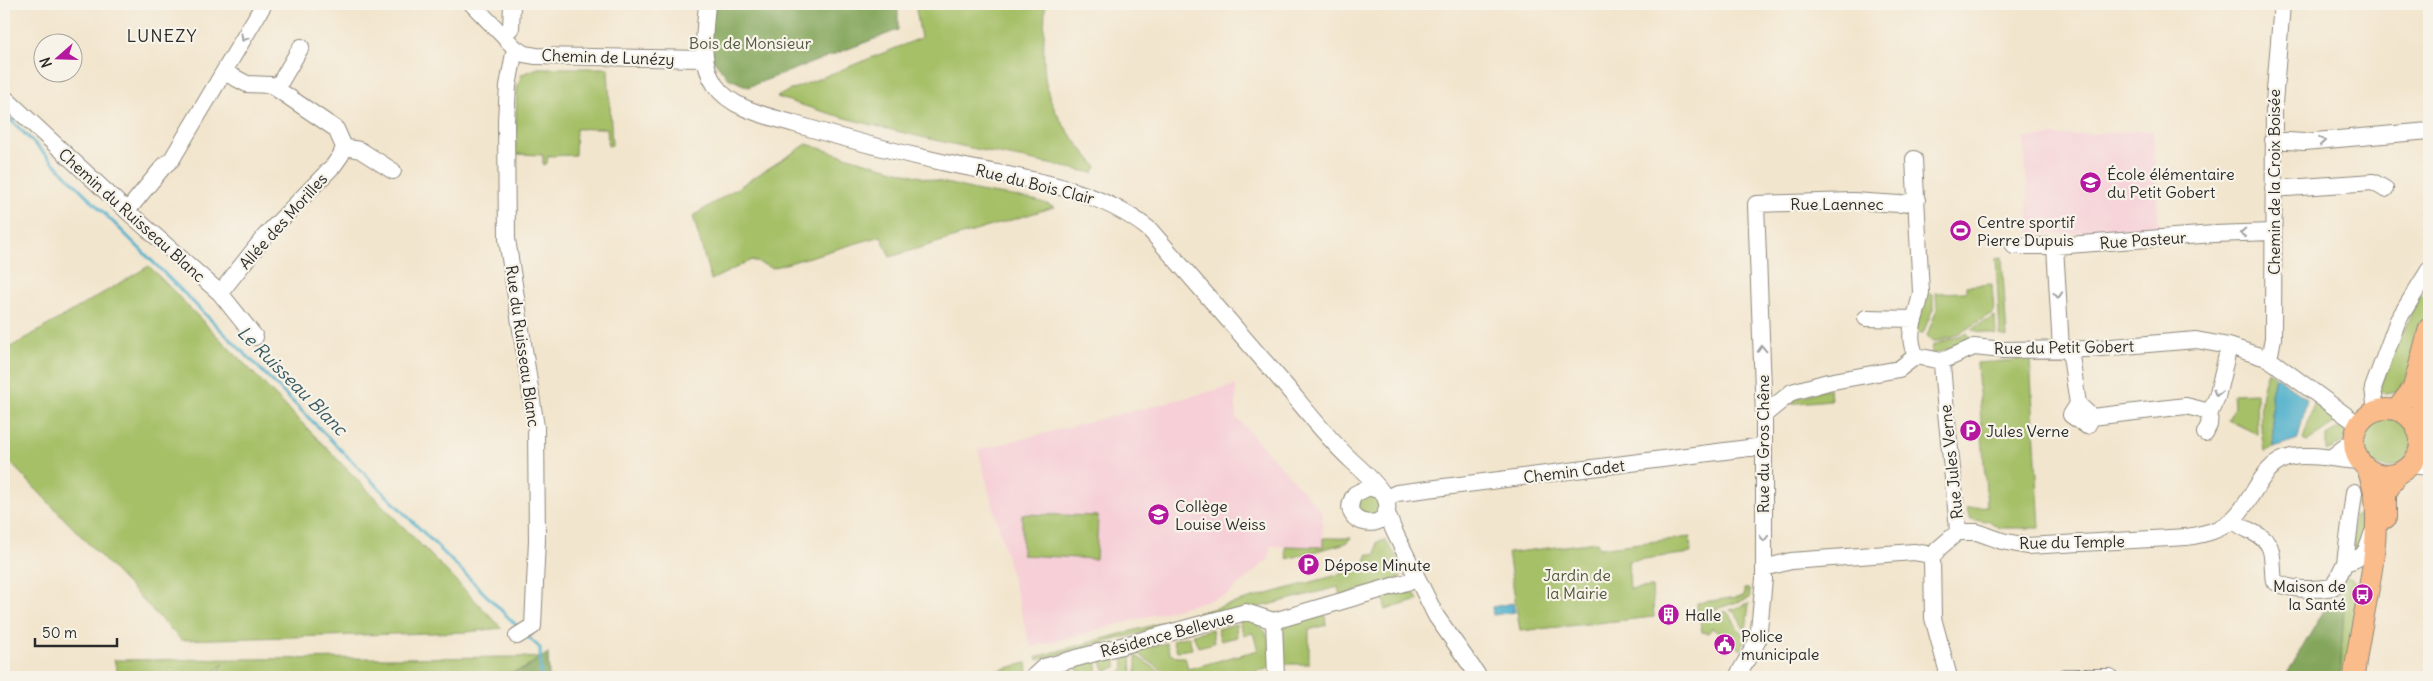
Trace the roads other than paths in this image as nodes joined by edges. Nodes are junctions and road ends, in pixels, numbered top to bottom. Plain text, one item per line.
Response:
1 (264, 4) edge
2 (472, 4) edge
3 (512, 4) edge
4 (707, 4) edge
5 (2282, 4) edge
6 (503, 35) junction
7 (301, 46) dead end
8 (515, 48) junction
9 (704, 61) junction
10 (224, 72) junction
11 (277, 88) junction
12 (4, 97) edge
13 (2425, 132) edge
14 (2273, 140) junction
15 (344, 147) junction
16 (1914, 160) dead end
17 (393, 171) dead end
18 (2273, 189) junction
19 (2385, 189) dead end
20 (1917, 200) junction
21 (1756, 204) joint
22 (127, 211) junction
23 (2272, 232) junction
24 (2014, 246) dead end
25 (2055, 246) junction
26 (2429, 270) edge
27 (220, 293) junction
28 (1866, 318) dead end
29 (1914, 319) junction
30 (2429, 328) edge
31 (255, 337) dead end
32 (2229, 346) junction
33 (2066, 349) junction
34 (1916, 356) junction
35 (2269, 359) junction
36 (1942, 361) junction
37 (2429, 375) edge
38 (2396, 410) junction
39 (2376, 411) junction
40 (2210, 412) junction
41 (1764, 415) junction
42 (2356, 432) junction
43 (2205, 433) dead end
44 (2422, 442) edge
45 (1764, 446) junction
46 (1346, 455) junction
47 (2332, 458) junction
48 (2364, 465) junction
49 (2412, 468) edge
50 (1358, 490) junction
51 (2354, 492) dead end
52 (1382, 506) junction
53 (2233, 520) junction
54 (2375, 524) junction
55 (1958, 532) junction
56 (1932, 558) junction
57 (2345, 563) junction
58 (1764, 568) junction
59 (1418, 579) junction
60 (1274, 621) junction
61 (517, 636) dead end
62 (1033, 677) edge
63 (1276, 677) edge
64 (1478, 677) edge
65 (1736, 677) edge
66 (1949, 677) edge
67 (2064, 677) edge
68 (2110, 677) edge
69 (2356, 677) edge

1 -> 10 street
2 - 6 street, Chemin de Lunézy
3 - 6 street
4 - 9 street
5 - 14 street, Chemin de la Croix Boisée
6 - 8 street, Chemin de Lunézy
7 - 11 street
8 - 9 street, Chemin de Lunézy
8 - 61 street, Rue du Ruisseau Blanc
9 - 46 street, Rue du Bois Clair
10 - 11 street
10 - 22 street
11 - 15 street
12 - 22 street, Chemin du Ruisseau Blanc
14 -> 13 street
14 - 18 street, Chemin de la Croix Boisée
15 - 17 street
15 - 27 street, Allée des Morilles
16 - 20 street
18 - 19 street
18 - 23 street, Chemin de la Croix Boisée
20 - 21 street, Rue Laennec
20 - 29 street
41 -> 21 street, Rue du Gros Chêne
22 - 27 street, Chemin du Ruisseau Blanc
23 -> 25 street, Rue Pasteur
23 - 35 street, Chemin de la Croix Boisée
24 - 25 street, Rue Pasteur
25 -> 33 street
26 - 39 street
27 - 31 street, Chemin du Ruisseau Blanc
28 - 29 street
29 - 34 street
30 - 38 main road
32 - 33 street, Rue du Petit Gobert
32 - 35 street, Rue du Petit Gobert
32 -> 40 street
33 - 36 street, Rue du Petit Gobert
33 - 40 street
34 - 36 street
34 - 41 street
35 - 42 street, Rue du Petit Gobert
36 - 55 street, Rue Jules Verne
37 - 44 main road
38 - 39 main road
38 - 44 main road
39 - 42 main road
40 - 43 street
41 - 45 street, Rue du Gros Chêne
42 - 47 street
42 - 48 main road
44 - 49 main road
45 - 52 street, Chemin Cadet
45 -> 58 street, Rue du Gros Chêne
46 - 50 street, Rue du Bois Clair
46 - 52 street, Rue du Bois Clair
47 - 48 street, Rue du Temple
47 - 53 street, Rue du Temple
48 - 49 main road
48 - 54 main road
49 - 69 main road
50 - 52 street
50 - 52 street
51 - 57 street
52 - 59 street, Rue du Bois Clair
53 - 55 street, Rue du Temple
53 - 57 street
54 - 57 street
54 - 69 main road
55 - 56 street
56 - 58 street
56 - 66 street
58 - 65 street, Rue du Gros Chêne
59 - 60 street
59 - 64 street, Rue du Bois Clair
60 - 62 street, Résidence Bellevue
60 - 63 street
67 - 68 street

